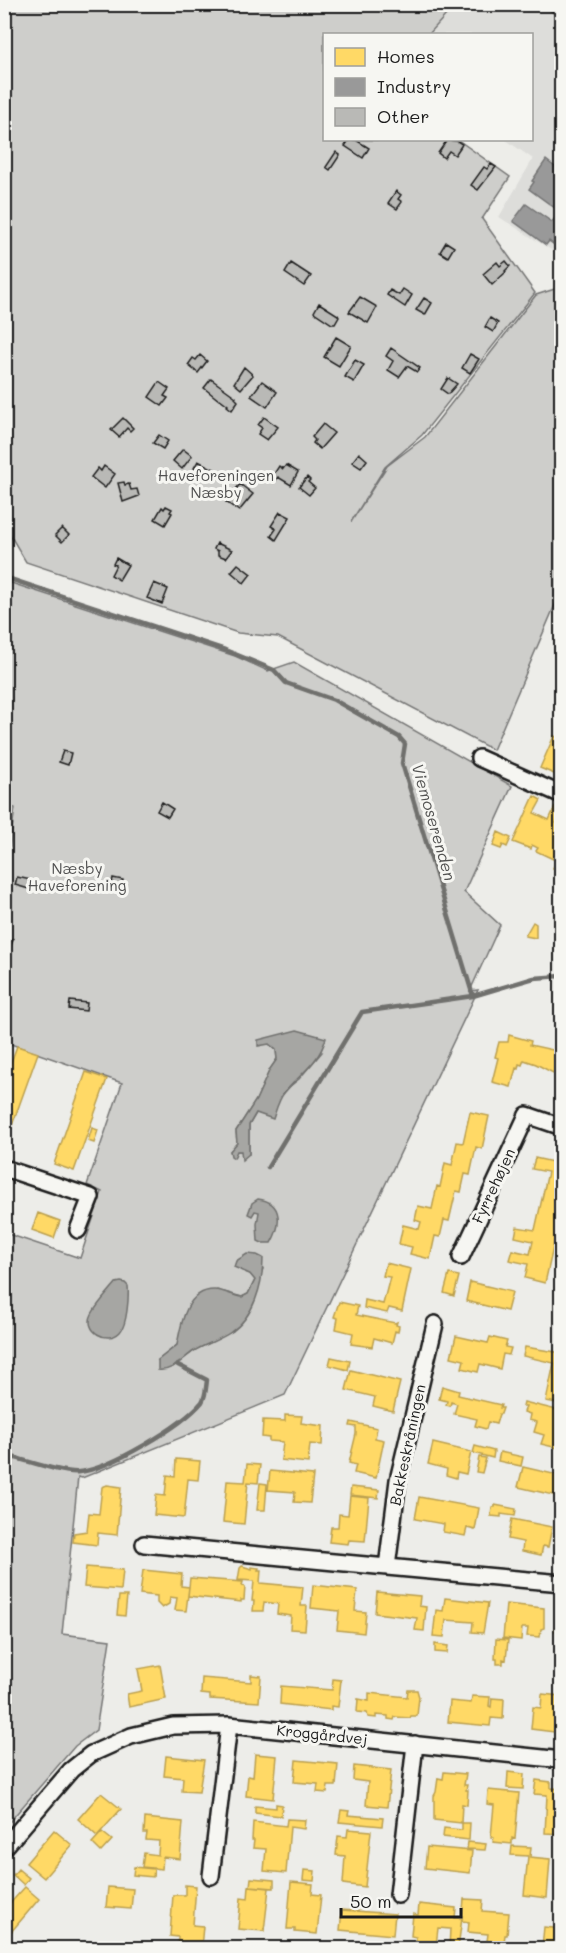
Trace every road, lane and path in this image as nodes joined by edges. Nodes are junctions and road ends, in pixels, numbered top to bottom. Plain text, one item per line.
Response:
1 (479, 758) dead end
2 (561, 795) edge
3 (561, 1127) edge
4 (4, 1168) edge
5 (78, 1230) dead end
6 (461, 1257) dead end
7 (435, 1324) dead end
8 (144, 1544) dead end
9 (387, 1567) junction
10 (561, 1583) edge
11 (229, 1725) junction
12 (415, 1744) junction
13 (561, 1760) edge
14 (4, 1848) edge
15 (211, 1876) dead end
16 (398, 1895) dead end

1 - 2 street
3 - 6 street, Fyrrehøjen
4 - 5 street
7 - 9 street, Bakkeskråningen
8 - 9 street
9 - 10 street
11 - 12 street, Kroggårdvej
11 - 14 street, Kroggårdvej
11 - 15 street
12 - 13 street, Kroggårdvej
12 - 16 street

